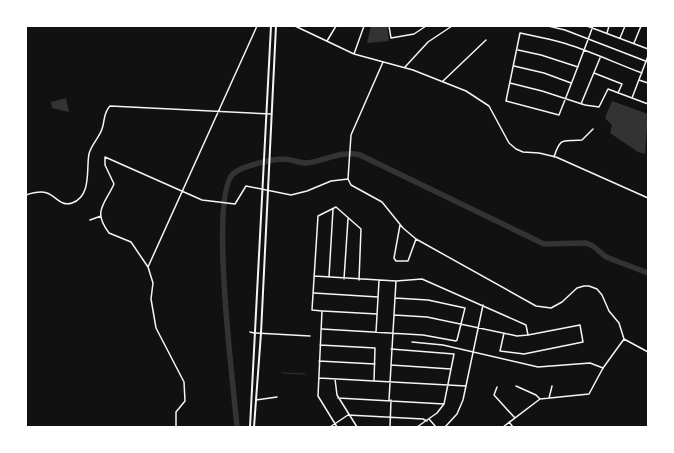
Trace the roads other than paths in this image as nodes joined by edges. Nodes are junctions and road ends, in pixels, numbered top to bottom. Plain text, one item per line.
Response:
1 (257, 26) edge
2 (271, 26) edge
3 (276, 26) edge
4 (295, 26) edge
5 (336, 26) edge
6 (364, 26) edge
7 (390, 26) edge
8 (426, 26) edge
9 (443, 26) edge
10 (452, 26) edge
11 (548, 26) edge
12 (588, 26) edge
13 (610, 26) edge
14 (625, 26) edge
15 (641, 26) edge
16 (593, 27) edge
17 (446, 29) junction
18 (607, 33) junction
19 (620, 38) junction
20 (588, 39) junction
21 (486, 40) dead end
22 (327, 41) junction
23 (634, 44) junction
24 (648, 49) edge
25 (517, 50) junction
26 (583, 51) junction
27 (354, 54) junction
28 (648, 56) edge
29 (600, 58) junction
30 (383, 62) junction
31 (647, 62) edge
32 (514, 66) junction
33 (405, 67) junction
34 (578, 67) junction
35 (594, 73) junction
36 (642, 73) junction
37 (639, 80) junction
38 (444, 82) junction
39 (510, 83) junction
40 (571, 83) junction
41 (648, 83) edge
42 (618, 93) junction
43 (632, 98) junction
44 (565, 99) junction
45 (582, 104) junction
46 (648, 104) edge
47 (219, 112) junction
48 (267, 114) junction
49 (271, 114) junction
50 (592, 128) dead end
51 (554, 157) junction
52 (348, 179) junction
53 (263, 190) junction
54 (267, 191) junction
55 (183, 192) junction
56 (26, 195) edge
57 (648, 198) edge
58 (333, 209) junction
59 (101, 216) junction
60 (348, 219) junction
61 (90, 220) dead end
62 (400, 225) junction
63 (416, 239) junction
64 (148, 268) junction
65 (314, 276) junction
66 (329, 277) junction
67 (344, 278) junction
68 (359, 280) junction
69 (379, 281) junction
70 (396, 282) junction
71 (313, 293) junction
72 (378, 297) junction
73 (395, 298) junction
74 (483, 305) junction
75 (322, 311) junction
76 (377, 314) junction
77 (394, 315) junction
78 (461, 324) junction
79 (478, 328) junction
80 (322, 329) junction
81 (250, 332) dead end
82 (376, 332) junction
83 (256, 333) junction
84 (261, 333) junction
85 (392, 333) junction
86 (504, 333) junction
87 (528, 335) junction
88 (310, 336) dead end
89 (624, 339) junction
90 (412, 342) dead end
91 (320, 345) junction
92 (391, 349) junction
93 (473, 352) junction
94 (648, 352) edge
95 (319, 362) junction
96 (375, 364) junction
97 (391, 365) junction
98 (603, 368) junction
99 (451, 369) junction
100 (319, 378) junction
101 (336, 379) junction
102 (374, 381) junction
103 (390, 382) junction
104 (448, 386) junction
105 (466, 386) junction
106 (516, 386) dead end
107 (552, 386) dead end
108 (497, 387) dead end
109 (277, 397) dead end
110 (338, 398) junction
111 (549, 398) junction
112 (540, 399) junction
113 (256, 400) junction
114 (390, 400) junction
115 (444, 404) junction
116 (348, 415) junction
117 (390, 417) junction
118 (515, 418) junction
119 (429, 419) junction
120 (427, 421) junction
121 (509, 422) junction
122 (335, 424) junction
123 (176, 427) edge
124 (250, 427) edge
125 (254, 427) edge
126 (330, 427) edge
127 (337, 427) edge
128 (357, 427) edge
129 (390, 427) edge
130 (417, 427) edge
131 (436, 427) edge
132 (445, 427) edge
133 (503, 427) edge
134 (513, 427) edge

1 - 47 street
2 - 48 main road
3 - 49 main road
4 - 22 street
5 - 22 street
6 - 27 street
7 - 8 street
9 - 17 street
10 - 17 street
11 - 20 street
12 - 16 street
13 - 18 street
14 - 19 street
15 - 23 street
16 - 18 street
16 - 20 street
17 - 33 street
18 - 19 street
19 - 23 street
20 - 26 street
20 - 31 street
21 - 38 street
22 - 27 street
23 - 24 street
25 - 26 street
25 - 32 street
25 - 34 street
26 - 29 street
26 - 34 street
27 - 30 street
28 - 31 street
29 - 35 street
29 - 36 street
30 - 33 street
30 - 52 street
31 - 36 street
32 - 39 street
32 - 40 street
33 - 38 street
34 - 40 street
35 - 42 street
35 - 45 street
36 - 37 street
37 - 41 street
37 - 43 street
38 - 51 street
39 - 44 street
39 - 44 street
40 - 44 street
42 - 43 street
42 - 45 street
43 - 46 street
44 - 45 street
47 - 48 street
47 - 55 street
47 - 56 street
48 - 49 street
48 - 53 main road
49 - 54 main road
50 - 51 street
51 - 57 street
52 - 54 street
52 - 62 street
53 - 54 street
53 - 55 street
53 - 83 main road
54 - 84 main road
55 - 59 street
55 - 64 street
58 - 60 street
58 - 65 street
58 - 66 street
59 - 61 street
59 - 64 street
60 - 67 street
60 - 68 street
62 - 63 street
62 - 63 street
63 - 89 street
64 - 123 street
65 - 66 street
65 - 71 street
66 - 67 street
67 - 68 street
68 - 69 street
69 - 70 street
69 - 72 street
70 - 73 street
70 - 74 street
71 - 72 street
71 - 75 street
72 - 76 street
73 - 77 street
73 - 78 street
74 - 79 street
74 - 87 street
75 - 76 street
75 - 80 street
76 - 82 street
77 - 78 street
77 - 85 street
78 - 79 street
78 - 85 street
79 - 86 street
79 - 93 street
80 - 82 street
80 - 91 street
81 - 83 street
82 - 85 street
83 - 84 street
83 - 124 main road
84 - 88 street
84 - 113 main road
85 - 92 street
86 - 87 street
86 - 87 street
89 - 94 street
89 - 98 street
90 - 93 street
91 - 95 street
91 - 96 street
92 - 97 street
92 - 99 street
93 - 98 street
93 - 105 street
95 - 96 street
95 - 100 street
96 - 102 street
97 - 99 street
97 - 103 street
98 - 111 street
99 - 104 street
100 - 101 street
100 - 122 street
101 - 102 street
101 - 110 street
102 - 103 street
103 - 104 street
103 - 114 street
104 - 105 street
104 - 115 street
105 - 132 street
106 - 112 street
107 - 111 street
108 - 118 street
109 - 113 street
110 - 114 street
110 - 116 street
111 - 112 street
112 - 118 street
113 - 125 main road
114 - 115 street
114 - 117 street
115 - 119 street
116 - 117 street
116 - 122 street
116 - 128 street
117 - 120 street
117 - 129 street
118 - 121 street
119 - 120 street
119 - 131 street
120 - 130 street
121 - 133 street
121 - 134 street
122 - 126 street
122 - 127 street

